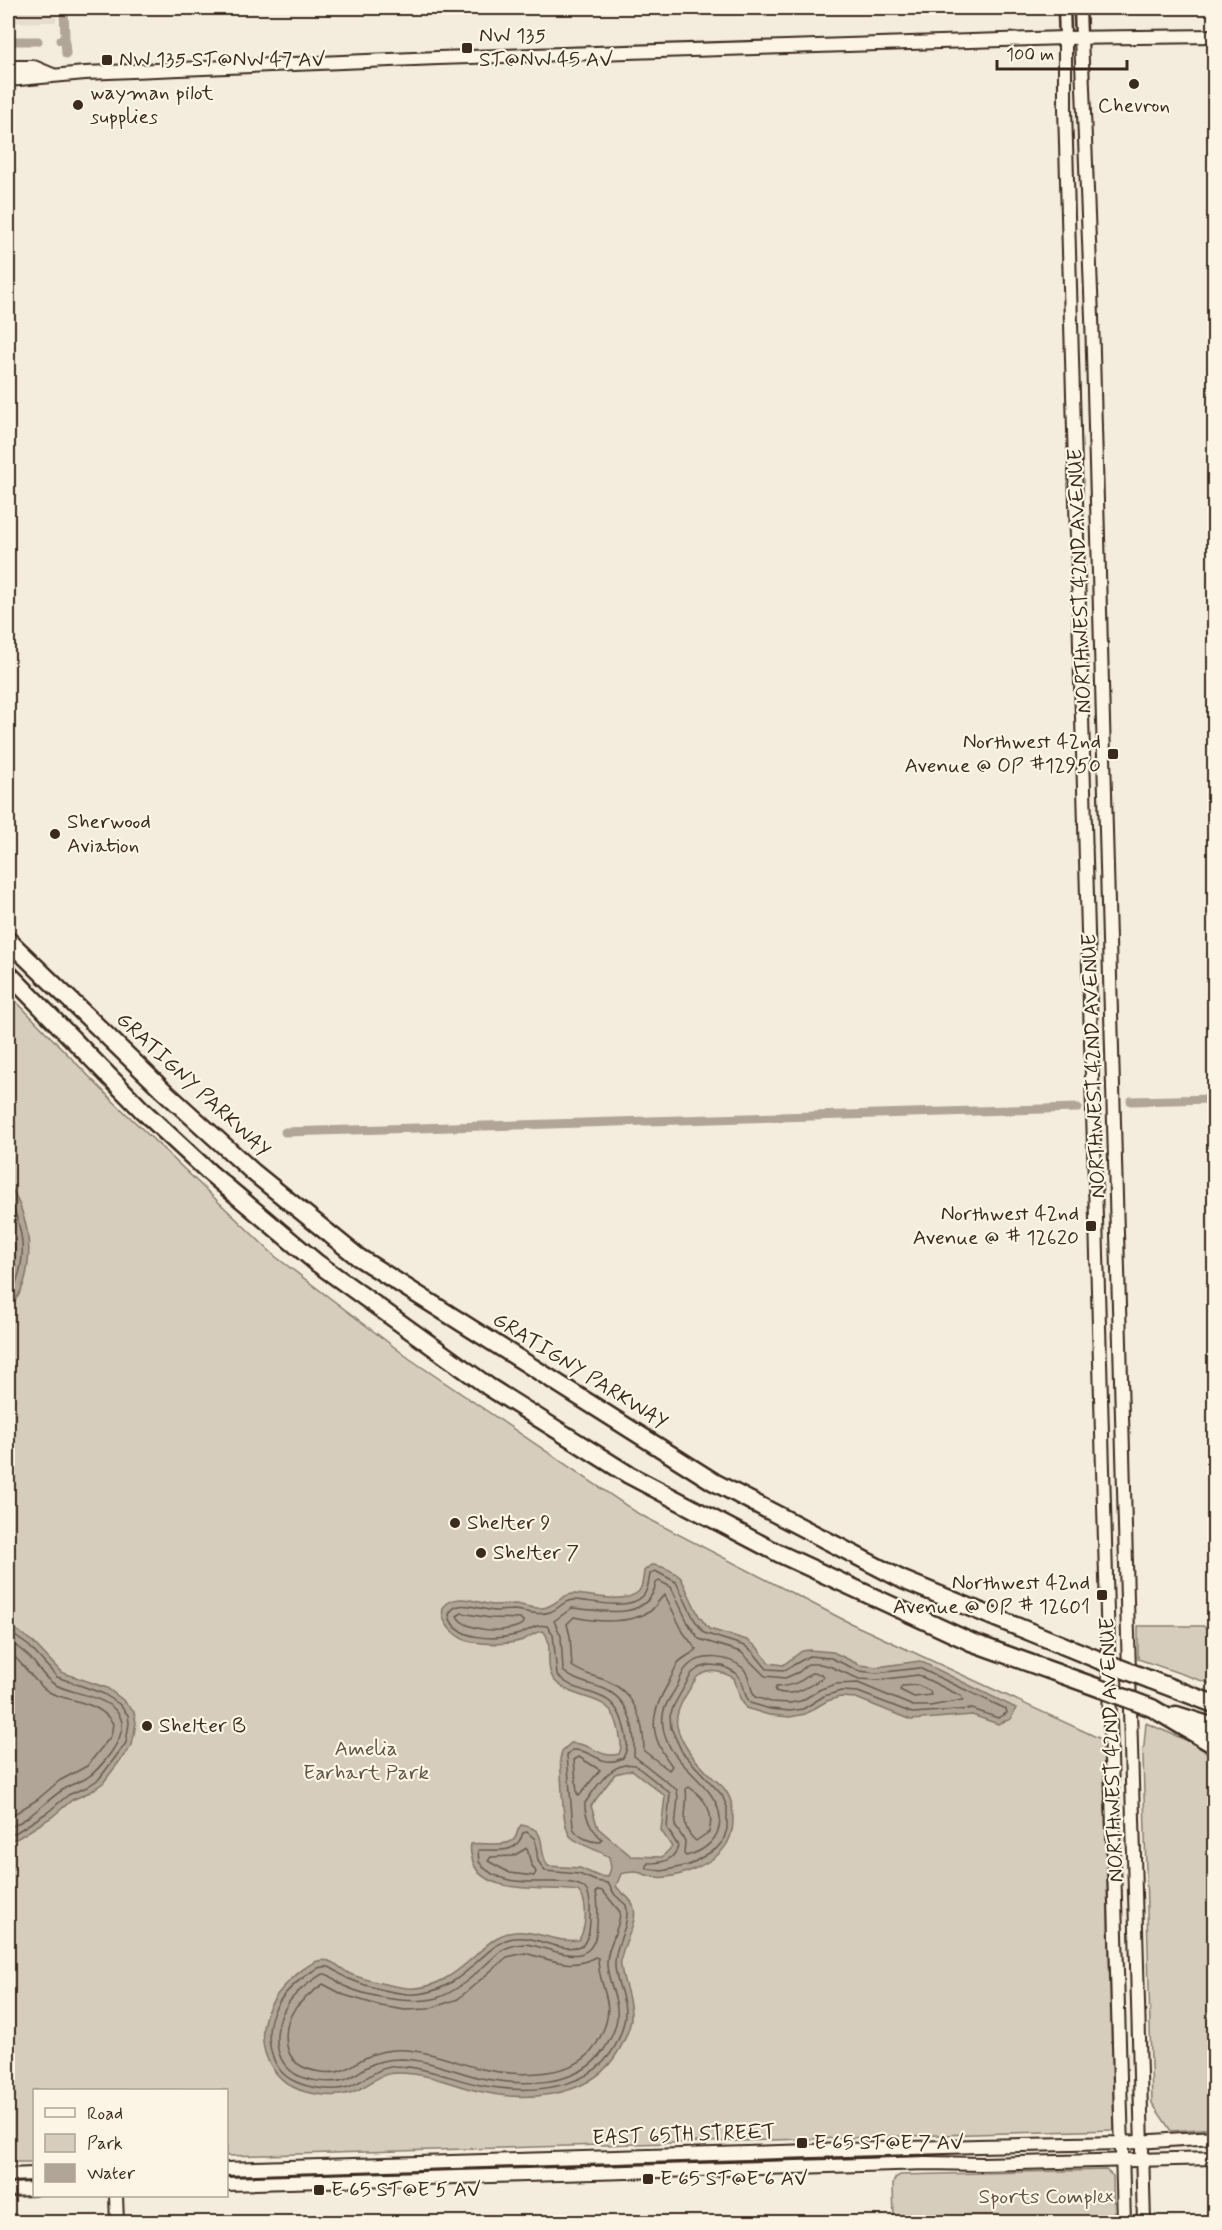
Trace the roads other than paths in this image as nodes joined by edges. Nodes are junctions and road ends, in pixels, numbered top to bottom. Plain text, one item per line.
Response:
1 (1064, 8) edge
2 (1080, 8) edge
3 (1215, 36) edge
4 (1081, 37) junction
5 (1065, 38) junction
6 (8, 67) edge
7 (53, 75) junction
8 (8, 81) edge
9 (1095, 424) junction
10 (1074, 425) junction
11 (1105, 776) junction
12 (1084, 778) junction
13 (1108, 874) junction
14 (1086, 875) junction
15 (8, 940) edge
16 (8, 973) edge
17 (1120, 1310) junction
18 (1098, 1311) junction
19 (1125, 1516) junction
20 (1104, 1517) junction
21 (1151, 1680) junction
22 (1215, 1695) edge
23 (1215, 1704) edge
24 (1152, 1708) junction
25 (1215, 1727) edge
26 (1215, 1745) edge
27 (1215, 2137) edge
28 (1142, 2142) junction
29 (1122, 2144) junction
30 (1215, 2158) edge
31 (1143, 2160) junction
32 (1122, 2161) junction
33 (228, 2169) edge
34 (33, 2174) edge
35 (8, 2175) edge
36 (228, 2184) edge
37 (33, 2189) edge
38 (8, 2190) edge
39 (116, 2197) edge
40 (117, 2223) edge
41 (1124, 2223) edge
42 (1144, 2223) edge

1 - 5 street, NORTHWEST 42ND AVENUE
2 - 4 street, NORTHWEST 42ND AVENUE
3 - 4 main road
4 - 5 main road
4 - 9 main road, NORTHWEST 42ND AVENUE
5 - 7 main road
5 - 10 main road, NORTHWEST 42ND AVENUE
6 - 7 main road
7 - 8 main road
9 - 10 main road
9 - 11 main road, NORTHWEST 42ND AVENUE
10 - 12 main road, NORTHWEST 42ND AVENUE
11 - 12 main road
11 - 13 main road, NORTHWEST 42ND AVENUE
12 - 14 main road, NORTHWEST 42ND AVENUE
13 - 14 main road
13 - 17 main road, NORTHWEST 42ND AVENUE
14 - 18 main road, NORTHWEST 42ND AVENUE
15 - 21 highway, GRATIGNY PARKWAY, bridge
16 - 24 highway, bridge
17 - 18 main road
17 - 19 main road, NORTHWEST 42ND AVENUE
18 - 20 main road, NORTHWEST 42ND AVENUE
19 - 20 main road
19 - 28 main road, NORTHWEST 42ND AVENUE
20 - 29 main road, NORTHWEST 42ND AVENUE
21 - 22 highway
21 - 23 highway, GRATIGNY PARKWAY
24 - 25 highway
24 - 26 highway
27 - 28 main road, EAST 65TH STREET
28 - 29 main road, EAST 65TH STREET
28 - 31 main road, NORTHWEST 42ND AVENUE
29 - 32 main road, NORTHWEST 42ND AVENUE
29 - 33 main road, EAST 65TH STREET
30 - 31 main road, EAST 65TH STREET
31 - 32 main road, EAST 65TH STREET
31 - 42 main road, NORTHWEST 42ND AVENUE
32 - 36 main road, EAST 65TH STREET
32 - 41 main road, NORTHWEST 42ND AVENUE
34 - 35 main road
37 - 38 main road
39 - 40 main road

